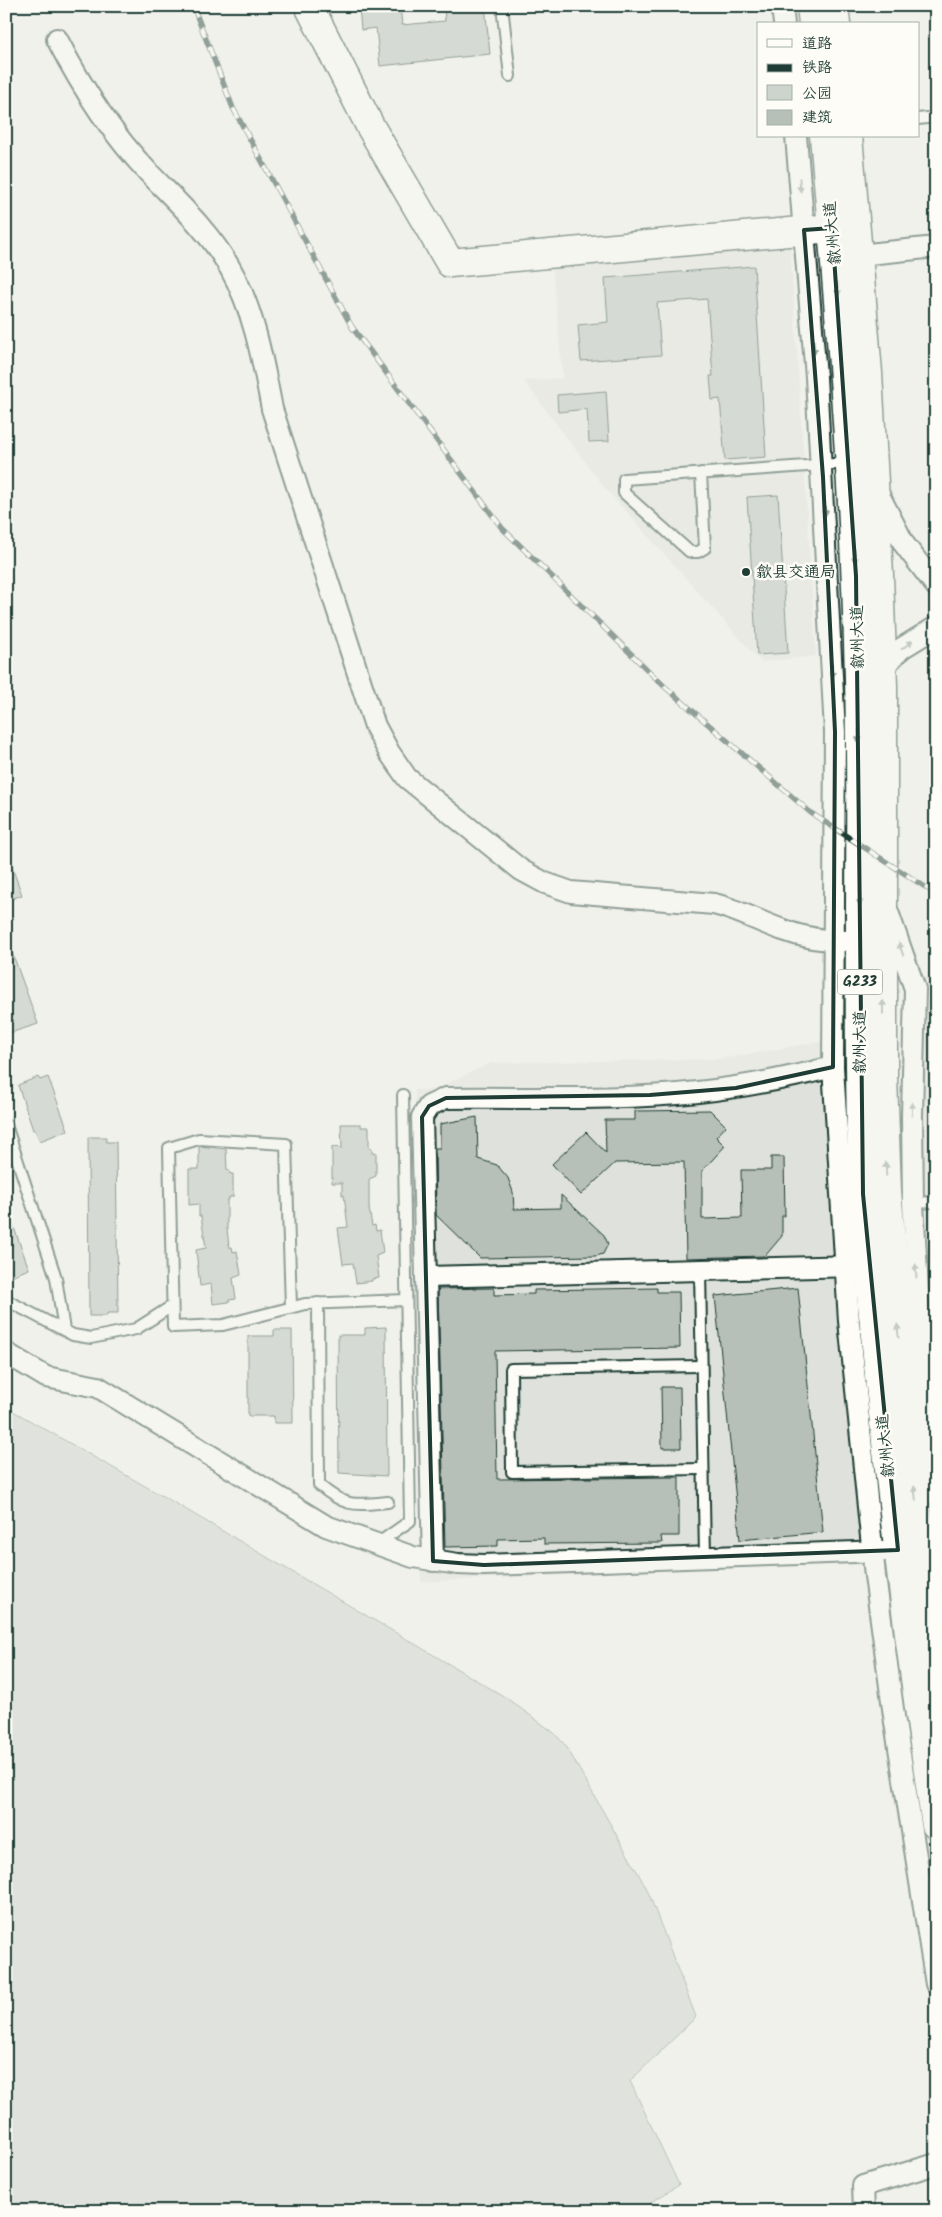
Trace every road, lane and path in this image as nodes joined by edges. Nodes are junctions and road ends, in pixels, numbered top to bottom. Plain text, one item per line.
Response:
1 (309, 6) edge
2 (502, 6) edge
3 (782, 6) edge
4 (811, 6) edge
5 (834, 6) edge
6 (784, 22) edge
7 (813, 22) edge
8 (836, 22) edge
9 (57, 40) dead end
10 (510, 76) dead end
11 (936, 117) edge
12 (920, 119) edge
13 (796, 138) edge
14 (824, 138) edge
15 (848, 138) edge
16 (832, 228) junction
17 (804, 230) junction
18 (936, 247) edge
19 (858, 255) junction
20 (851, 463) junction
21 (822, 465) junction
22 (701, 473) junction
23 (876, 487) junction
24 (936, 586) edge
25 (936, 627) edge
26 (882, 668) junction
27 (847, 941) junction
28 (833, 1067) junction
29 (403, 1094) dead end
30 (6, 1125) edge
31 (936, 1202) edge
32 (900, 1203) junction
33 (857, 1266) junction
34 (700, 1270) junction
35 (426, 1277) junction
36 (6, 1300) edge
37 (406, 1300) junction
38 (318, 1303) junction
39 (172, 1306) junction
40 (291, 1307) junction
41 (64, 1330) junction
42 (6, 1353) edge
43 (701, 1366) junction
44 (703, 1469) junction
45 (936, 1494) edge
46 (388, 1502) dead end
47 (376, 1544) junction
48 (885, 1551) junction
49 (705, 1557) junction
50 (433, 1560) junction
51 (936, 1663) edge
52 (936, 1825) edge
53 (936, 1984) edge
54 (936, 2164) edge
55 (864, 2211) edge

1 - 17 main road
2 - 10 lane
3 - 6 street
4 - 7 main road
5 - 8 main road
9 - 27 street
11 - 12 lane
13 -> 17 street
14 - 16 main road, 歙州大道 / G233
15 - 19 main road, 歙州大道 / G233
16 - 17 main road
16 -> 20 main road, 歙州大道 / G233
17 -> 21 street
18 - 19 street
19 - 23 main road, 歙州大道 / G233
20 - 21 lane
20 -> 27 main road, 歙州大道 / G233
21 - 22 lane
21 -> 27 street
22 - 22 lane
23 - 24 street
23 - 26 main road, 歙州大道 / G233
26 -> 25 street
32 -> 26 main road, 歙州大道 / G233
27 - 28 street
27 - 33 main road, 歙州大道 / G233
28 - 33 street
28 - 35 street
29 - 37 lane
30 - 41 lane
31 - 32 lane
45 -> 32 street
51 -> 32 main road, 歙州大道 / G233
33 - 34 street
33 - 48 main road, 歙州大道 / G233
34 - 35 street
34 - 43 lane
35 - 50 street
36 - 41 lane
37 - 38 lane
37 - 47 lane
38 - 40 lane
38 - 46 lane
39 - 40 lane
39 - 40 lane
39 - 41 lane
42 - 47 street
43 - 44 lane
43 - 44 lane
44 - 49 lane
47 - 50 street
48 - 49 street
48 - 52 main road, 歙州大道 / G233
48 - 53 street
49 - 50 street
54 - 55 street

